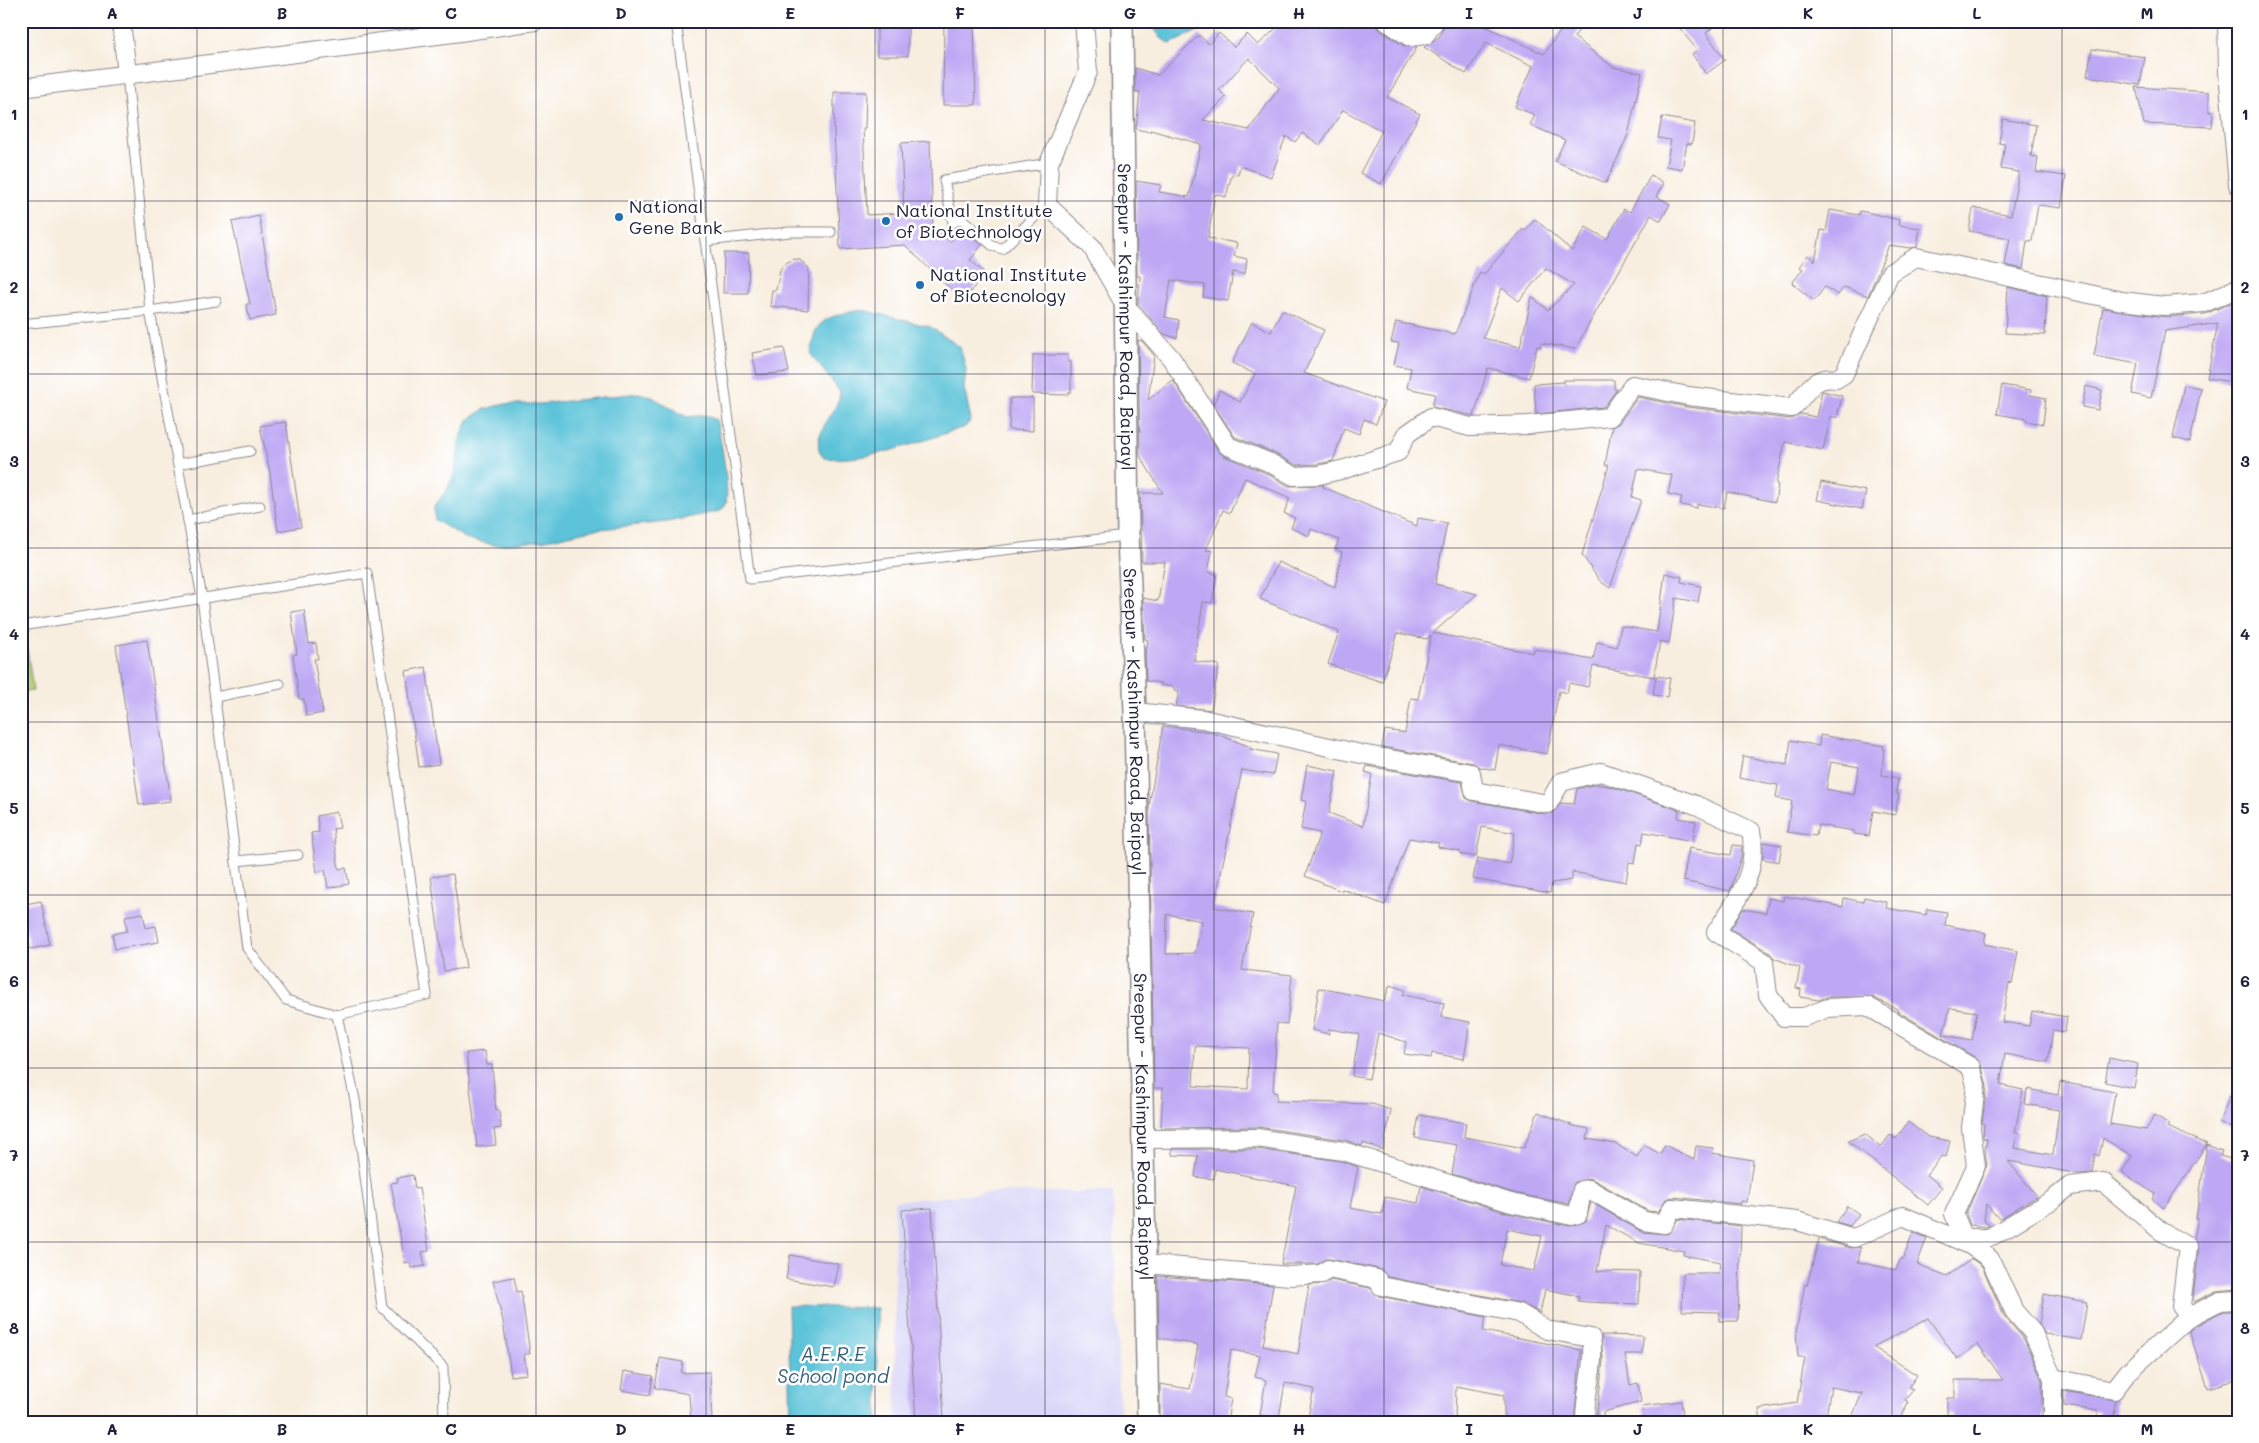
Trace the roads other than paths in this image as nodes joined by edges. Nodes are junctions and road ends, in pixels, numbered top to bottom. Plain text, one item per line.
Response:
1 (121, 21) edge
2 (535, 21) edge
3 (676, 21) edge
4 (1084, 21) edge
5 (1122, 21) edge
6 (1386, 21) edge
7 (1435, 21) edge
8 (2227, 21) edge
9 (2233, 72) edge
10 (127, 74) junction
11 (21, 88) edge
12 (1049, 163) junction
13 (2238, 185) edge
14 (1047, 204) junction
15 (831, 232) dead end
16 (705, 240) junction
17 (2238, 288) edge
18 (216, 301) dead end
19 (1126, 307) junction
20 (150, 311) junction
21 (21, 324) edge
22 (250, 451) dead end
23 (178, 464) junction
24 (260, 506) dead end
25 (188, 520) junction
26 (1128, 536) junction
27 (202, 598) junction
28 (21, 626) edge
29 (280, 684) dead end
30 (215, 697) junction
31 (1135, 712) junction
32 (298, 855) dead end
33 (236, 862) junction
34 (338, 1015) junction
35 (1144, 1139) junction
36 (1146, 1264) junction
37 (2238, 1300) edge
38 (2189, 1316) junction
39 (2053, 1378) junction
40 (444, 1422) edge
41 (1148, 1422) edge
42 (1585, 1422) edge
43 (2052, 1422) edge

1 - 10 street
2 - 10 street
3 - 16 lane
4 - 12 street
5 - 19 street, Sreepur - Kashimpur Road, Baipayl
6 - 7 street
8 - 9 street
9 - 13 street
10 - 11 street
10 - 20 lane
12 - 14 street
12 - 14 lane
14 - 19 street
15 - 16 lane
16 - 26 lane
17 - 19 street
18 - 20 lane
19 - 26 street, Sreepur - Kashimpur Road, Baipayl
20 - 21 lane
20 - 23 lane
22 - 23 lane
23 - 25 lane
24 - 25 lane
25 - 27 lane
26 - 31 street, Sreepur - Kashimpur Road, Baipayl
27 - 28 lane
27 - 30 lane
27 - 34 lane
29 - 30 lane
30 - 33 lane
31 - 35 street, Sreepur - Kashimpur Road, Baipayl
31 - 38 street
32 - 33 lane
33 - 34 lane
34 - 40 lane
35 - 36 street, Sreepur - Kashimpur Road, Baipayl
35 - 39 street
36 - 41 street, Sreepur - Kashimpur Road, Baipayl
36 - 42 street
37 - 38 street
38 - 39 street
39 - 43 street

